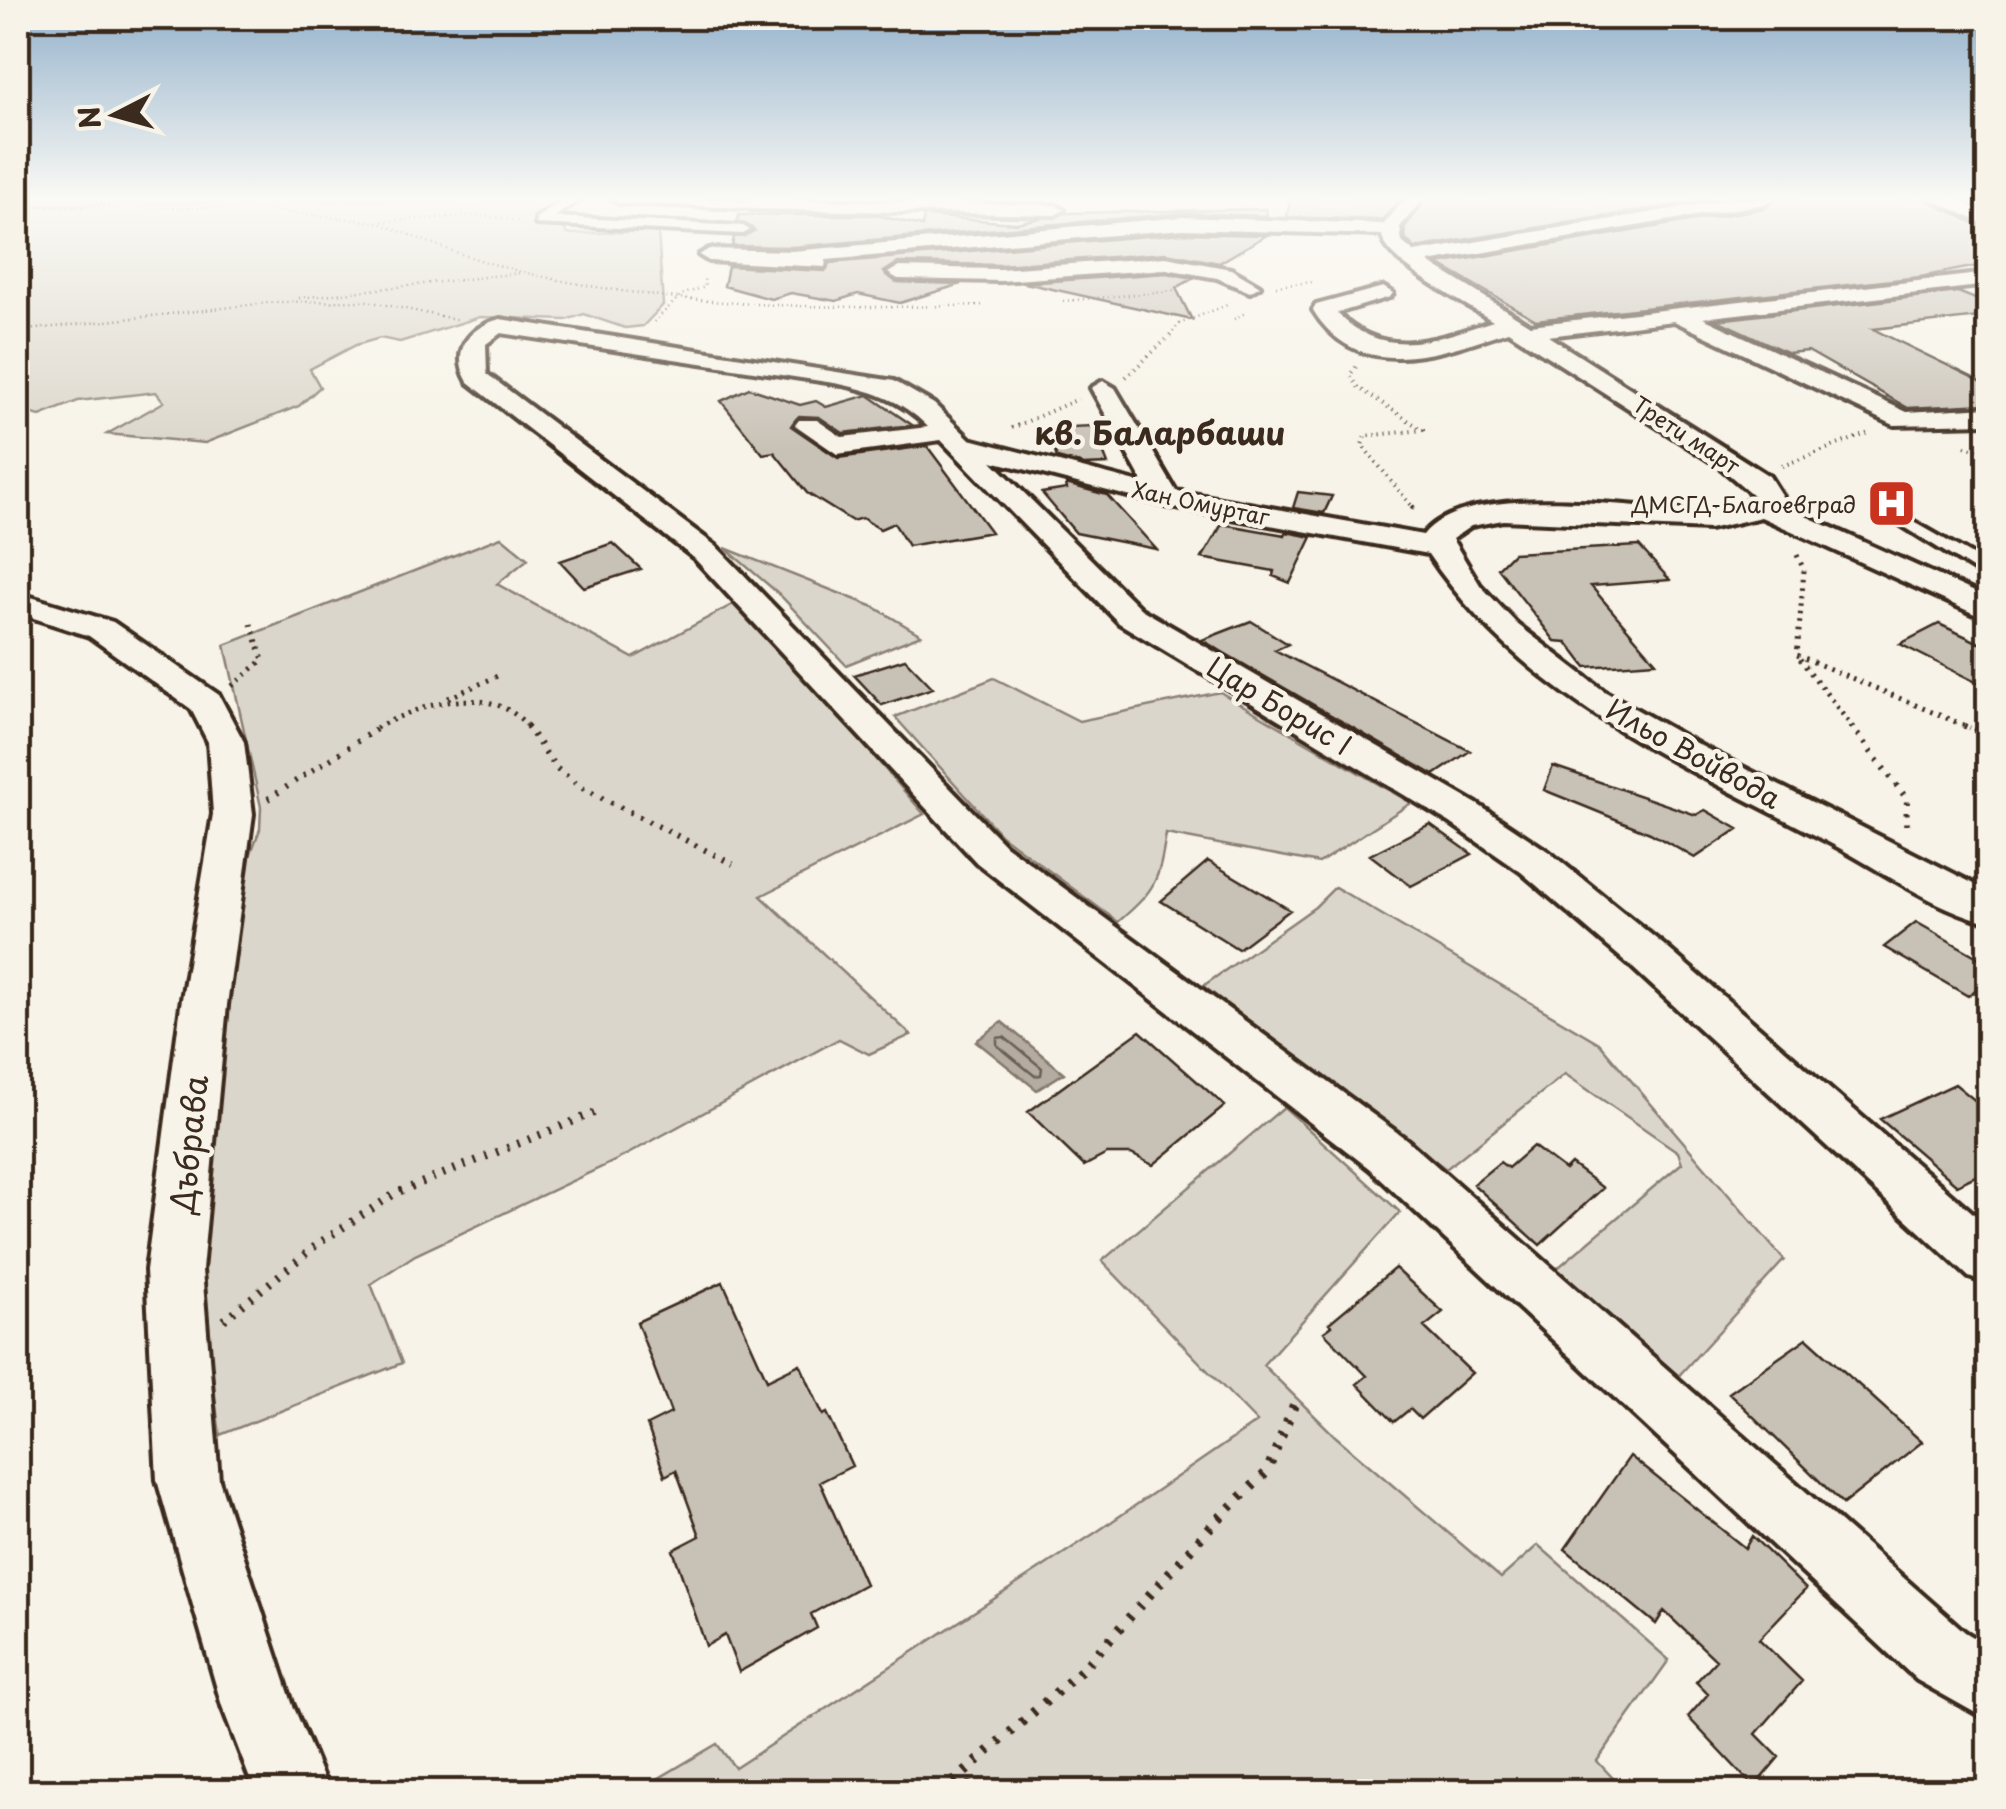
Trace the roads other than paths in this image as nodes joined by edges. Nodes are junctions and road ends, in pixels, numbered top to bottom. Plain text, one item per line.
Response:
1 (1244, 283) edge
2 (1447, 283) edge
3 (1950, 283) edge
4 (1250, 286) dead end
5 (1383, 294) dead end
6 (1678, 315) junction
7 (1517, 328) junction
8 (1102, 388) dead end
9 (1988, 415) edge
10 (956, 439) junction
11 (870, 441) dead end
12 (1166, 498) junction
13 (1774, 512) junction
14 (1895, 515) dead end
15 (1441, 537) junction
16 (1988, 568) edge
17 (18, 604) edge
18 (1988, 610) edge
19 (1988, 908) edge
20 (1988, 1260) edge
21 (1988, 1685) edge
22 (292, 1792) edge

1 - 4 street
2 - 7 street, Трети март
3 - 6 street
5 - 7 street
6 - 7 street
6 - 9 street
7 - 13 street, Трети март
8 - 12 street
10 - 11 street
10 - 12 street, Хан Омуртаг
10 - 20 street, Цар Борис I
10 - 21 street, Цар Борис I
12 - 15 street, Хан Омуртаг
13 - 15 street, Трети март
13 - 18 street
14 - 16 lane
15 - 19 street, Ильо Войвода
17 - 22 street, Дъбрава

